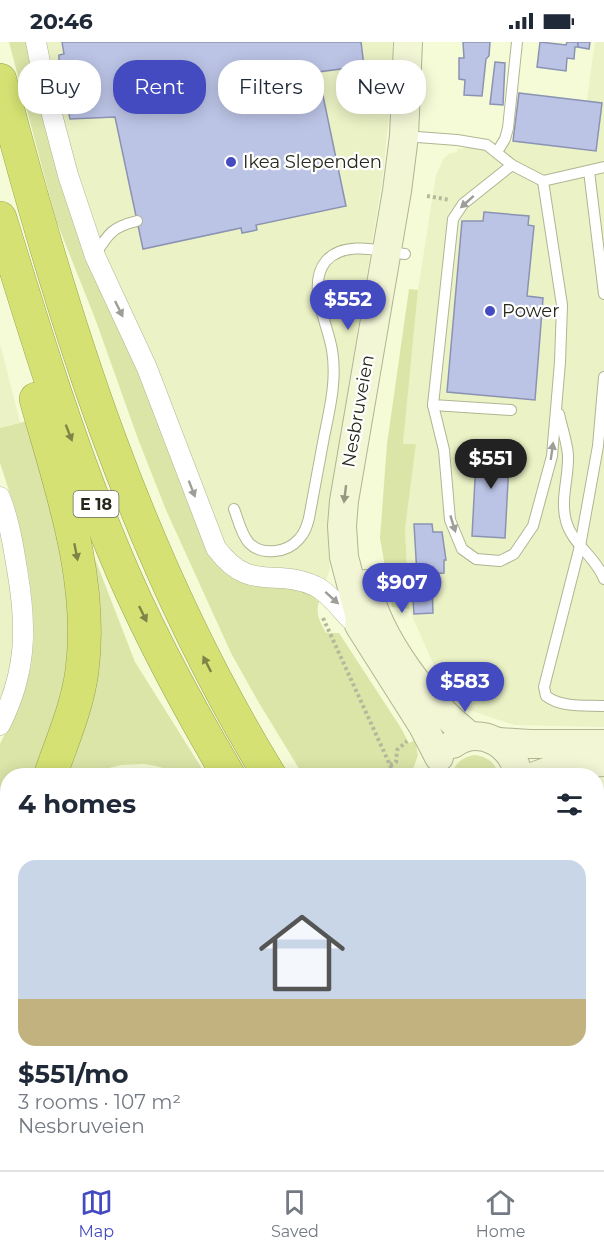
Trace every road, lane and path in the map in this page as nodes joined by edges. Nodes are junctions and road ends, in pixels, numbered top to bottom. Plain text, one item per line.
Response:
1 (36, 42) edge
2 (408, 42) edge
3 (418, 42) edge
4 (517, 42) edge
5 (0, 80) edge
6 (413, 137) junction
7 (497, 152) junction
8 (512, 165) junction
9 (604, 167) edge
10 (588, 171) junction
11 (543, 181) junction
12 (428, 196) dead end
13 (454, 200) dead end
14 (0, 218) edge
15 (137, 222) dead end
16 (0, 230) edge
17 (396, 253) junction
18 (95, 256) junction
19 (604, 294) edge
20 (604, 376) edge
21 (433, 405) junction
22 (557, 408) junction
23 (511, 410) dead end
24 (0, 497) edge
25 (234, 509) dead end
26 (580, 546) junction
27 (604, 579) edge
28 (321, 612) dead end
29 (359, 625) junction
30 (604, 706) edge
31 (0, 725) edge
32 (470, 736) junction
33 (499, 742) junction
34 (604, 744) edge
35 (400, 747) dead end
36 (604, 762) edge
37 (390, 765) junction
38 (53, 768) edge
39 (225, 768) edge
40 (265, 768) edge
41 (391, 768) edge
42 (434, 768) edge
43 (436, 768) edge
44 (517, 768) edge
45 (557, 768) edge
46 (604, 854) edge
47 (604, 905) edge

1 - 18 street
2 - 6 street, Nesbruveien
3 - 6 street, Nesbruveien
4 - 7 lane
40 -> 5 highway, E 18
6 - 7 lane
6 - 17 street, Nesbruveien
7 - 8 lane
8 - 11 lane
8 -> 21 lane
9 - 10 lane
10 - 11 lane
10 - 19 lane
11 - 22 lane
12 - 13 path
14 -> 39 highway, E 18
15 - 18 lane
16 -> 38 highway, E 18
17 - 25 lane
17 -> 29 street, Nesbruveien
17 - 32 street, Nesbruveien
18 -> 29 street
20 - 26 lane
21 -> 22 lane
21 - 23 lane
22 - 26 lane
24 - 31 street
26 - 27 lane
26 - 30 lane
28 - 37 path
29 - 42 street, Nesbruveien
32 - 33 street
32 - 43 street
33 - 34 street
33 - 44 street
35 - 37 path
36 - 45 street
37 - 41 path
46 - 47 lane

